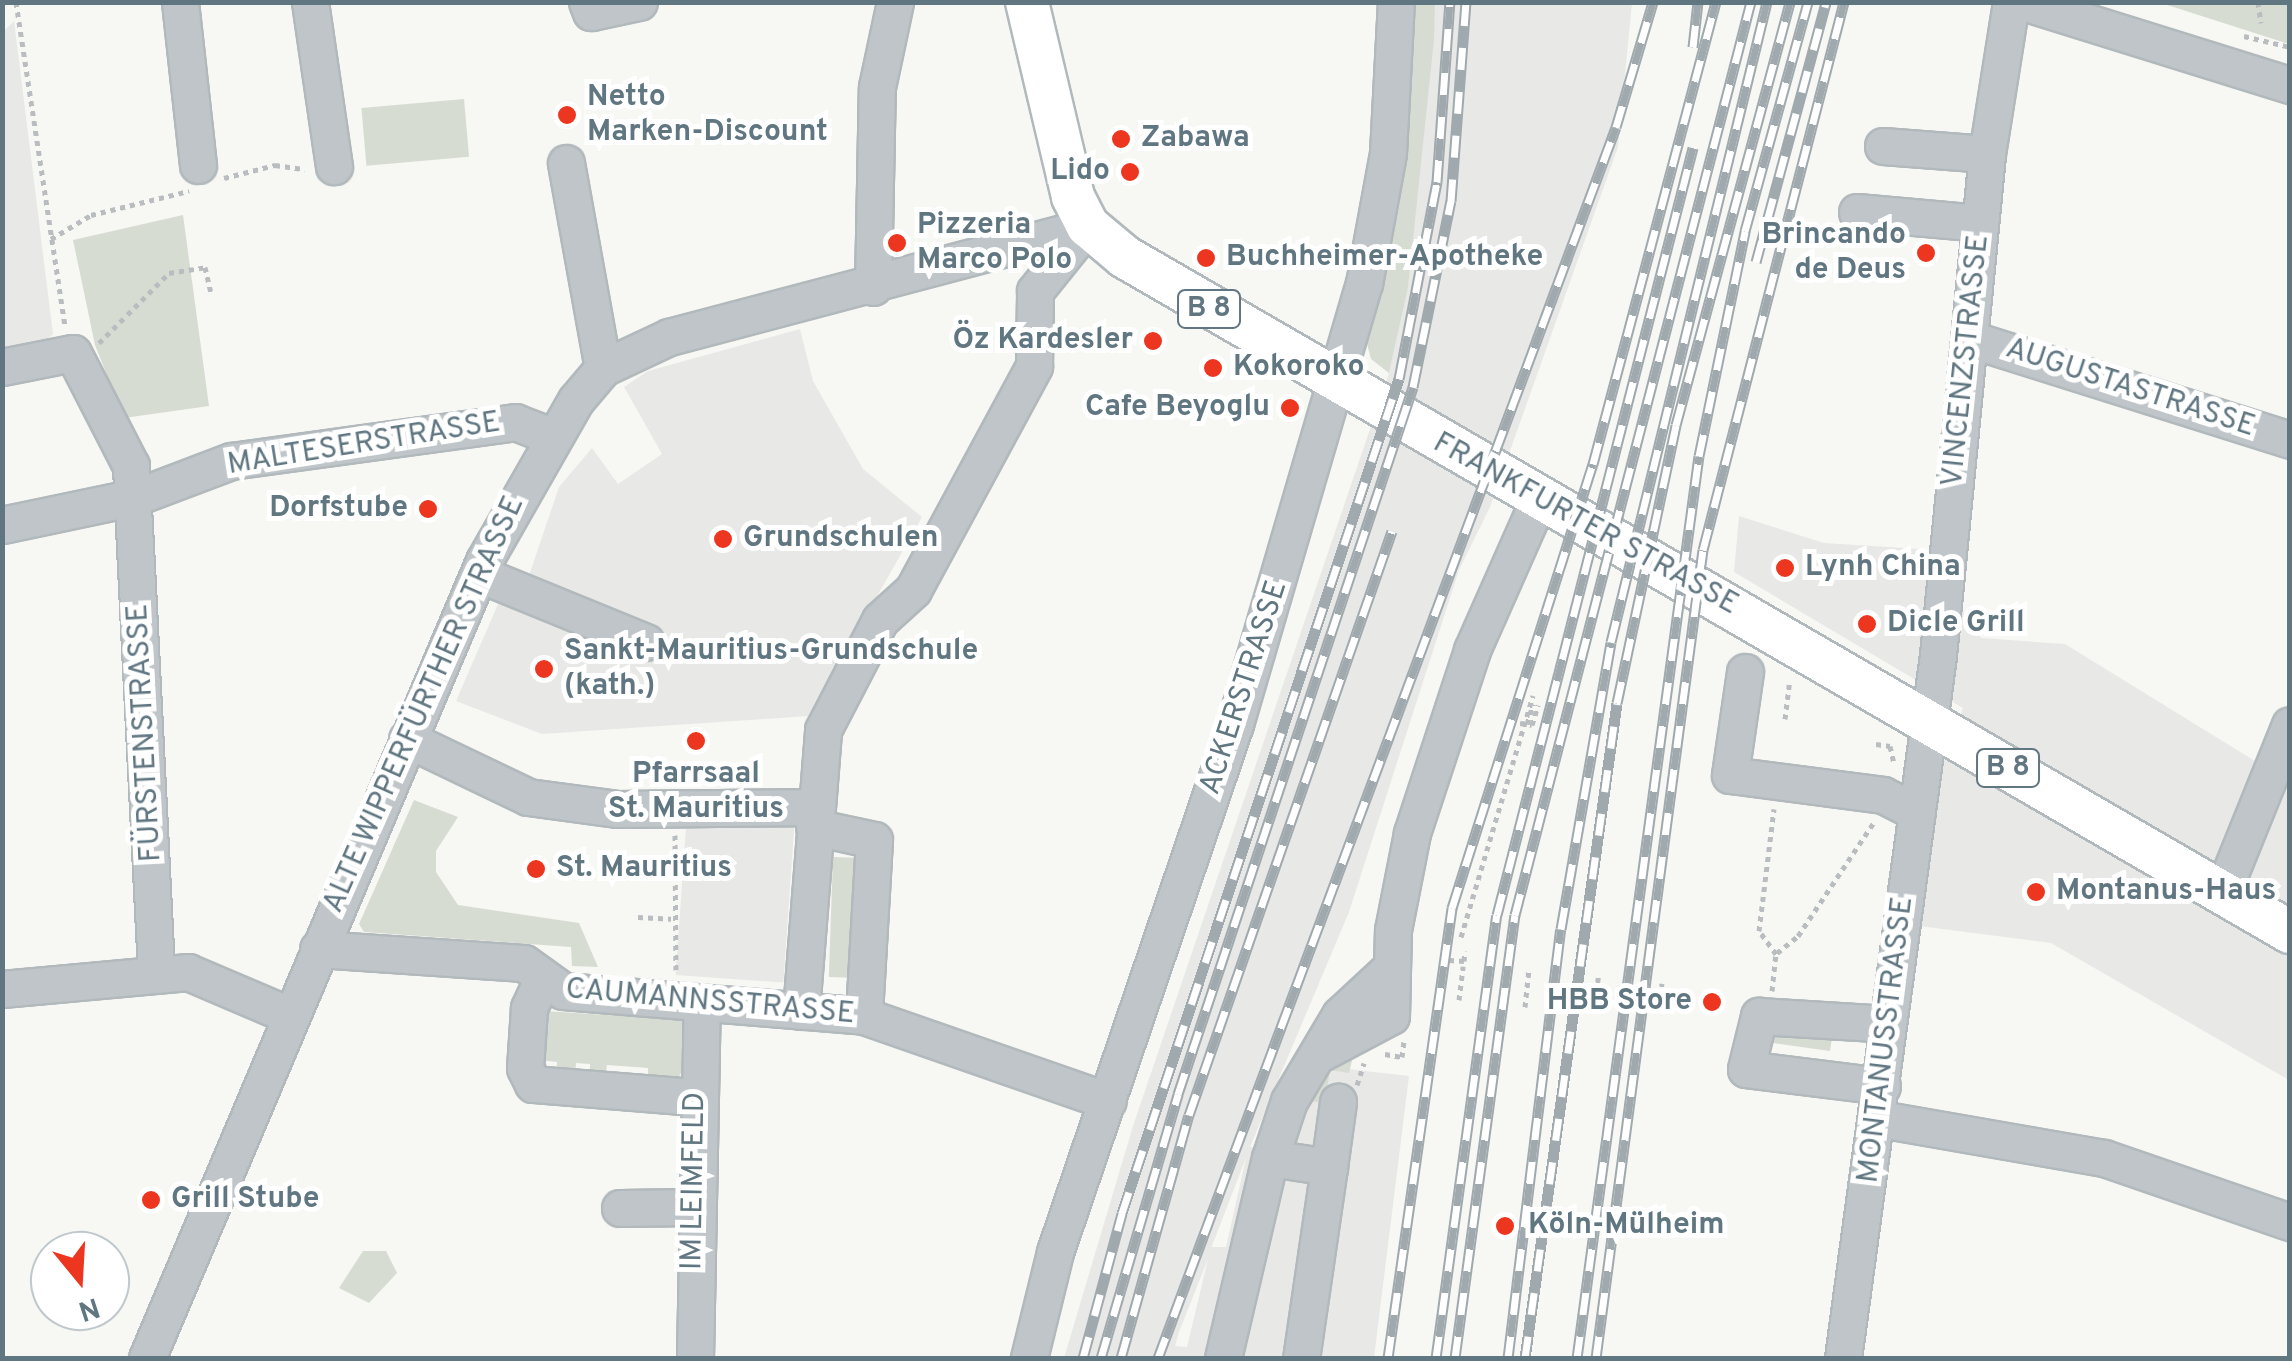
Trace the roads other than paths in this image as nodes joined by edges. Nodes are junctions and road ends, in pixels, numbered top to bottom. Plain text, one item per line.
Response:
1 (180, 2) edge
2 (310, 2) edge
3 (588, 2) edge
4 (639, 2) edge
5 (894, 2) edge
6 (1027, 2) edge
7 (1396, 2) edge
8 (2011, 2) edge
9 (2023, 2) edge
10 (2290, 85) edge
11 (1883, 146) dead end
12 (1987, 154) junction
13 (566, 163) dead end
14 (334, 166) road end
15 (200, 174) road end
16 (1858, 212) dead end
17 (1980, 223) junction
18 (1088, 226) junction
19 (873, 287) junction
20 (1970, 339) junction
21 (2, 367) edge
22 (603, 368) junction
23 (1336, 384) junction
24 (551, 436) junction
25 (2290, 440) edge
26 (136, 497) junction
27 (1538, 500) junction
28 (2, 525) edge
29 (478, 574) junction
30 (646, 642) dead end
31 (1744, 672) dead end
32 (1929, 721) junction
33 (2290, 725) edge
34 (407, 739) junction
35 (1899, 811) junction
36 (815, 817) junction
37 (2222, 893) junction
38 (2290, 932) edge
39 (318, 949) junction
40 (1391, 968) junction
41 (156, 970) junction
42 (541, 982) junction
43 (2, 989) edge
44 (688, 1002) junction
45 (801, 1011) junction
46 (290, 1016) junction
47 (864, 1016) junction
48 (1888, 1024) junction
49 (1321, 1053) junction
50 (695, 1097) junction
51 (1108, 1101) junction
52 (1338, 1102) road end
53 (1881, 1103) junction
54 (1270, 1158) junction
55 (1328, 1167) junction
56 (692, 1206) junction
57 (620, 1208) dead end
58 (2290, 1222) edge
59 (147, 1358) edge
60 (695, 1358) edge
61 (1029, 1358) edge
62 (1223, 1358) edge
63 (1300, 1358) edge
64 (1843, 1358) edge

1 - 15 street
2 - 14 street
3 - 4 street
5 - 19 street
6 - 18 main road, FRANKFURTER STRASSE / B 8
7 - 23 street, ACKERSTRASSE
8 - 12 street, VINCENZSTRASSE
9 - 10 street
11 - 12 street
12 - 17 street, VINCENZSTRASSE
13 - 22 street
16 - 17 street
17 - 20 street, VINCENZSTRASSE
18 - 19 street, ALTE WIPPERFÜRTHER STRASSE
18 - 23 main road, FRANKFURTER STRASSE / B 8
18 - 36 street
19 - 22 street, ALTE WIPPERFÜRTHER STRASSE
20 - 25 street, AUGUSTASTRASSE
20 - 32 street, VINCENZSTRASSE
21 - 26 street, FÜRSTENSTRASSE
22 - 24 street, ALTE WIPPERFÜRTHER STRASSE
23 - 27 main road, FRANKFURTER STRASSE / B 8
23 - 51 street, ACKERSTRASSE
24 - 26 street, MALTESERSTRASSE
24 - 29 street, ALTE WIPPERFÜRTHER STRASSE
26 - 28 street, MALTESERSTRASSE
26 - 41 street, FÜRSTENSTRASSE
27 - 32 main road, FRANKFURTER STRASSE / B 8
27 - 40 street
29 - 30 street
29 - 34 street, ALTE WIPPERFÜRTHER STRASSE
31 - 35 street
32 - 35 street, MONTANUSSTRASSE
32 - 37 main road, FRANKFURTER STRASSE / B 8
33 - 37 street
34 - 36 street
34 - 39 street, ALTE WIPPERFÜRTHER STRASSE
35 - 48 street, MONTANUSSTRASSE
36 - 45 street
36 - 47 street
37 - 38 main road, FRANKFURTER STRASSE / B 8
39 - 42 street, CAUMANNSSTRASSE
39 - 46 street, ALTE WIPPERFÜRTHER STRASSE
40 - 49 street
40 - 49 street
41 - 43 street
41 - 46 street
42 - 44 street, CAUMANNSSTRASSE
42 - 50 street, CAUMANNSSTRASSE
44 - 45 street, CAUMANNSSTRASSE
44 - 50 street, IM LEIMFELD
45 - 47 street, CAUMANNSSTRASSE
46 - 59 street, ALTE WIPPERFÜRTHER STRASSE
47 - 51 street, CAUMANNSSTRASSE
48 - 53 street, MONTANUSSTRASSE
48 - 53 street
49 - 54 street
50 - 56 street, IM LEIMFELD
51 - 61 street, ACKERSTRASSE
52 - 55 street
53 - 58 street
53 - 64 street, MONTANUSSTRASSE
54 - 55 street
54 - 62 street
55 - 63 street
56 - 57 street
56 - 60 street, IM LEIMFELD

